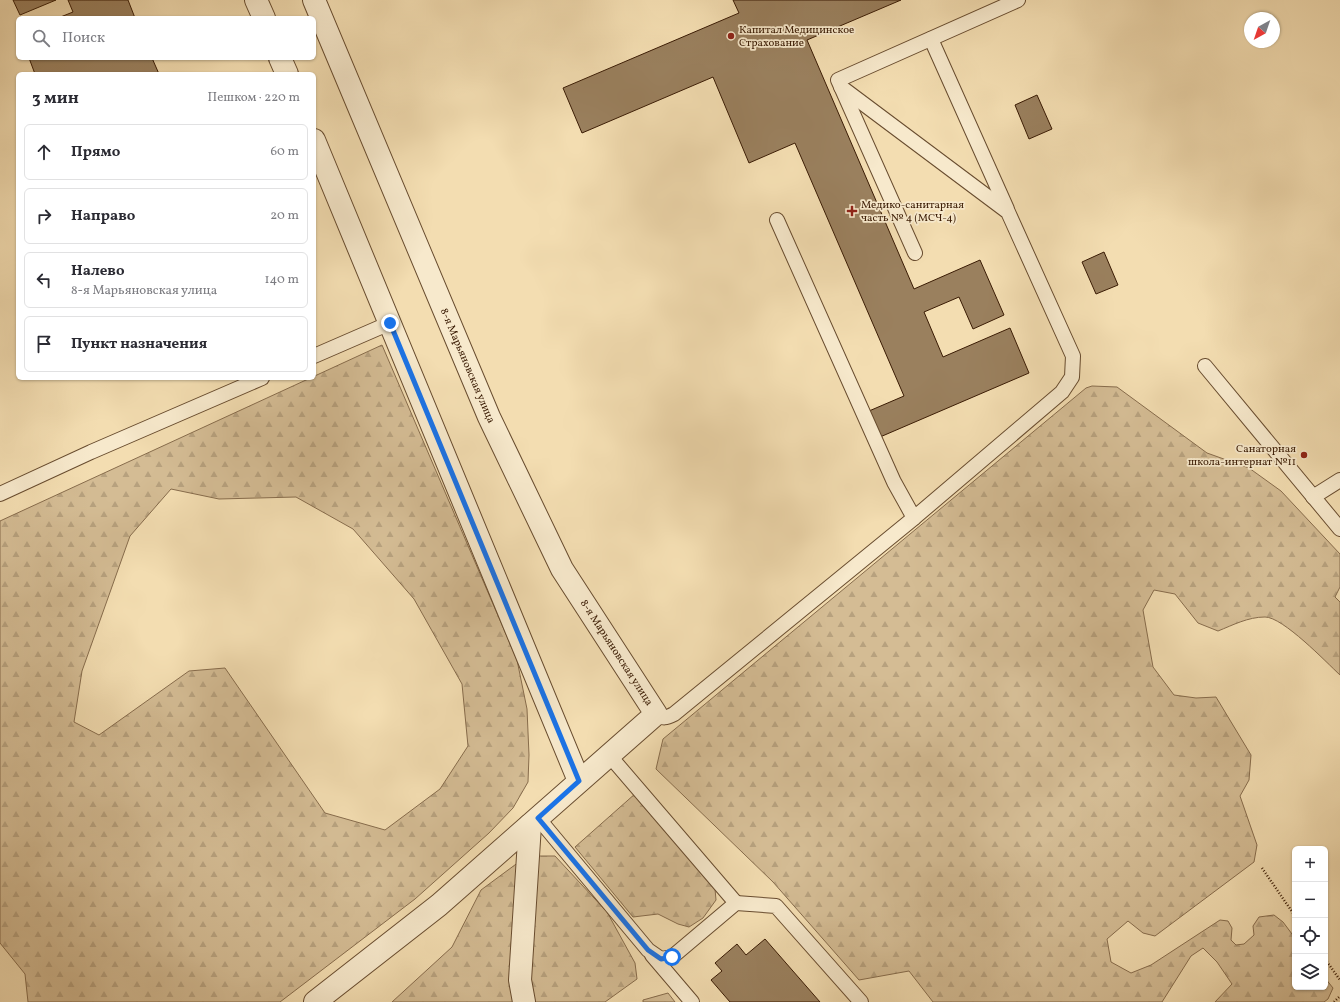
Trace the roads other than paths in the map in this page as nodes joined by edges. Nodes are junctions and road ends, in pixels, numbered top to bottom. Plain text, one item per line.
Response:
1 (256, 0) edge
2 (314, 0) edge
3 (1018, 0) edge
4 (263, 16) edge
5 (931, 39) junction
6 (281, 60) edge
7 (286, 72) edge
8 (841, 87) junction
9 (316, 145) edge
10 (1008, 212) junction
11 (777, 220) dead end
12 (915, 253) dead end
13 (390, 323) junction
14 (316, 355) edge
15 (1205, 366) dead end
16 (257, 380) edge
17 (1340, 480) edge
18 (0, 494) edge
19 (1313, 497) junction
20 (914, 518) junction
21 (1340, 529) edge
22 (656, 714) junction
23 (609, 754) junction
24 (579, 781) junction
25 (534, 821) junction
26 (736, 903) junction
27 (648, 950) junction
28 (315, 1002) edge
29 (524, 1002) edge
30 (692, 1002) edge
31 (861, 1002) edge

1 - 4 street
2 - 22 street, 8-я Марьяновская улица
3 - 5 lane
5 - 8 lane
5 - 10 lane
6 - 7 street
8 - 10 lane
8 - 12 lane
9 - 13 street
10 - 20 lane
11 - 20 lane
13 - 14 lane
13 - 24 street
15 - 19 lane
16 - 18 lane
17 - 19 lane
19 - 21 lane
20 - 22 lane
22 - 23 street
23 - 24 street
23 - 26 lane
24 - 25 street
25 - 27 lane
25 - 28 street
25 - 29 street
26 - 27 lane
26 - 31 lane
27 - 30 lane

